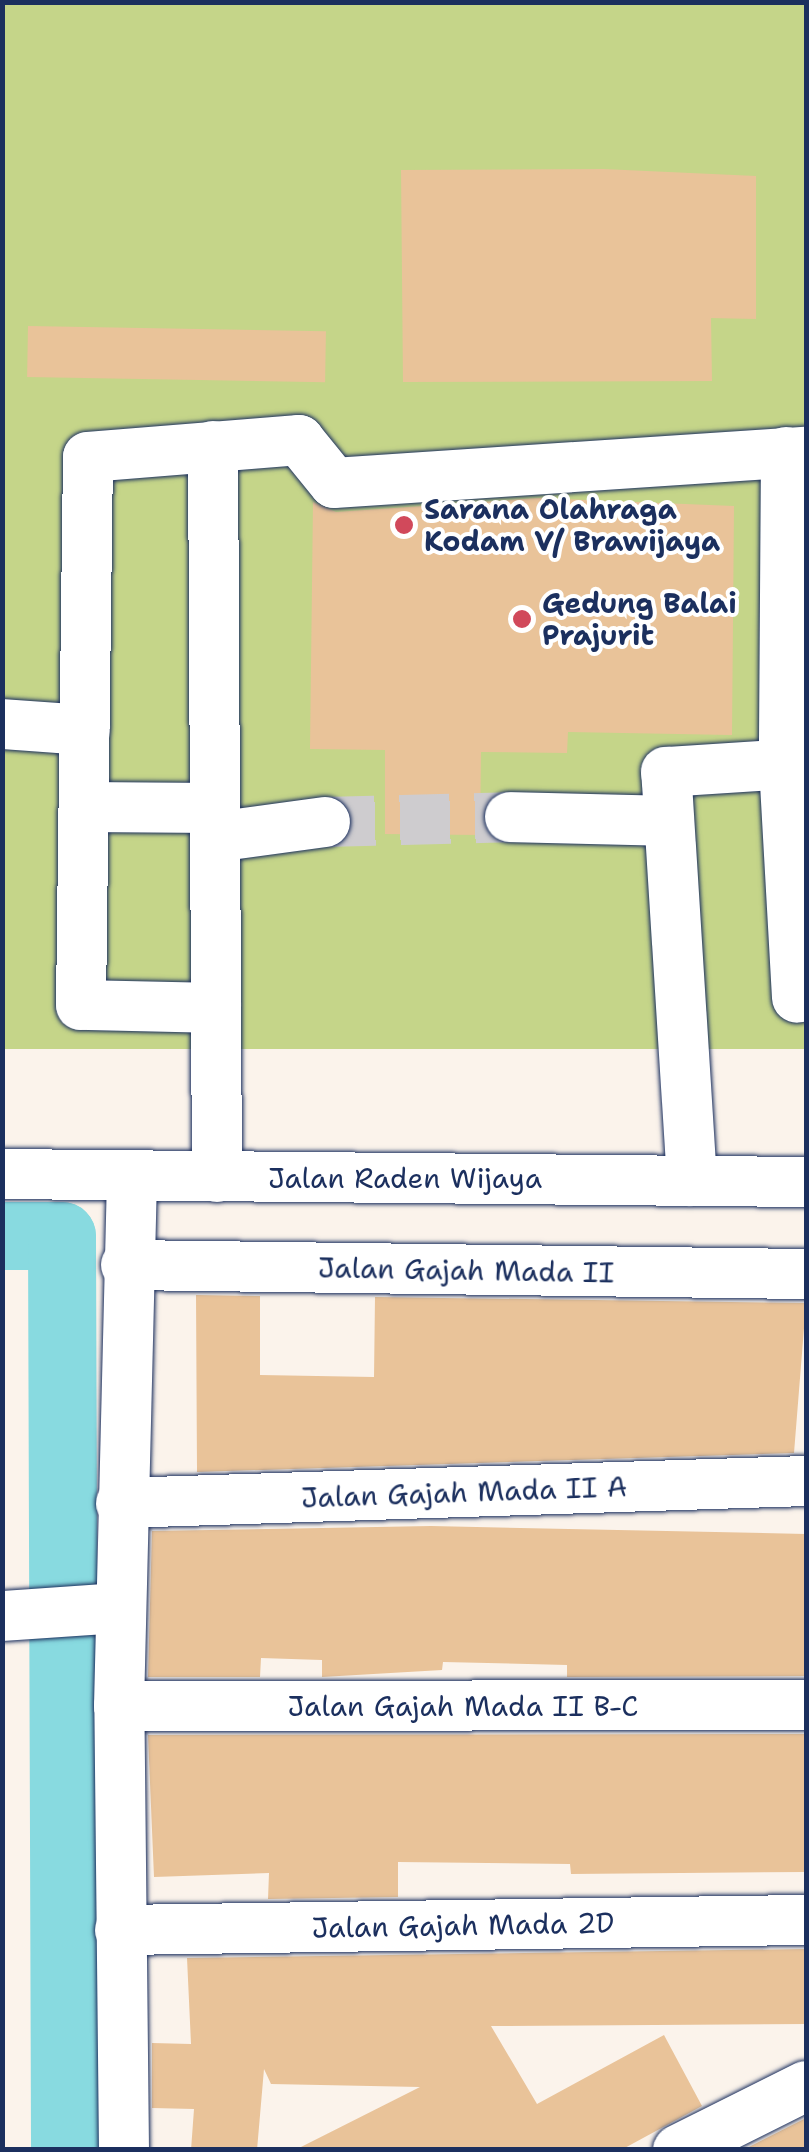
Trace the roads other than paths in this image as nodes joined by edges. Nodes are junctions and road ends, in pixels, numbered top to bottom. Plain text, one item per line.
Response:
1 (212, 446) junction
2 (796, 452) edge
3 (2, 724) edge
4 (85, 730) junction
5 (795, 764) edge
6 (84, 807) junction
7 (510, 816) tunnel mouth
8 (669, 821) junction
9 (215, 822) junction
10 (324, 822) tunnel mouth
11 (797, 998) dead end
12 (216, 1008) junction
13 (2, 1174) edge
14 (132, 1176) junction
15 (217, 1176) junction
16 (692, 1181) junction
17 (806, 1182) edge
18 (126, 1266) junction
19 (806, 1274) edge
20 (806, 1481) edge
21 (121, 1502) junction
22 (62, 1612) edge
23 (806, 1705) edge
24 (119, 1706) junction
25 (806, 1920) edge
26 (120, 1930) junction
27 (806, 2086) edge
28 (124, 2150) edge
29 (678, 2150) edge

1 - 2 street
1 - 4 street
1 - 9 street
2 - 5 street
3 - 4 street
4 - 6 street
5 - 8 street
5 - 11 street
6 - 9 street
6 - 12 street
7 - 8 street
8 - 16 street
9 - 10 street
9 - 12 street
12 - 15 street
13 - 14 street, Jalan Raden Wijaya
14 - 15 street, Jalan Raden Wijaya
14 - 18 street
15 - 16 street, Jalan Raden Wijaya
16 - 17 street, Jalan Raden Wijaya
18 - 19 street, Jalan Gajah Mada II
18 - 21 street
20 - 21 street, Jalan Gajah Mada II A
21 - 22 street
22 - 24 street
23 - 24 street, Jalan Gajah Mada II B-C
24 - 26 street
25 - 26 street, Jalan Gajah Mada 2D
26 - 28 street
27 - 29 street

